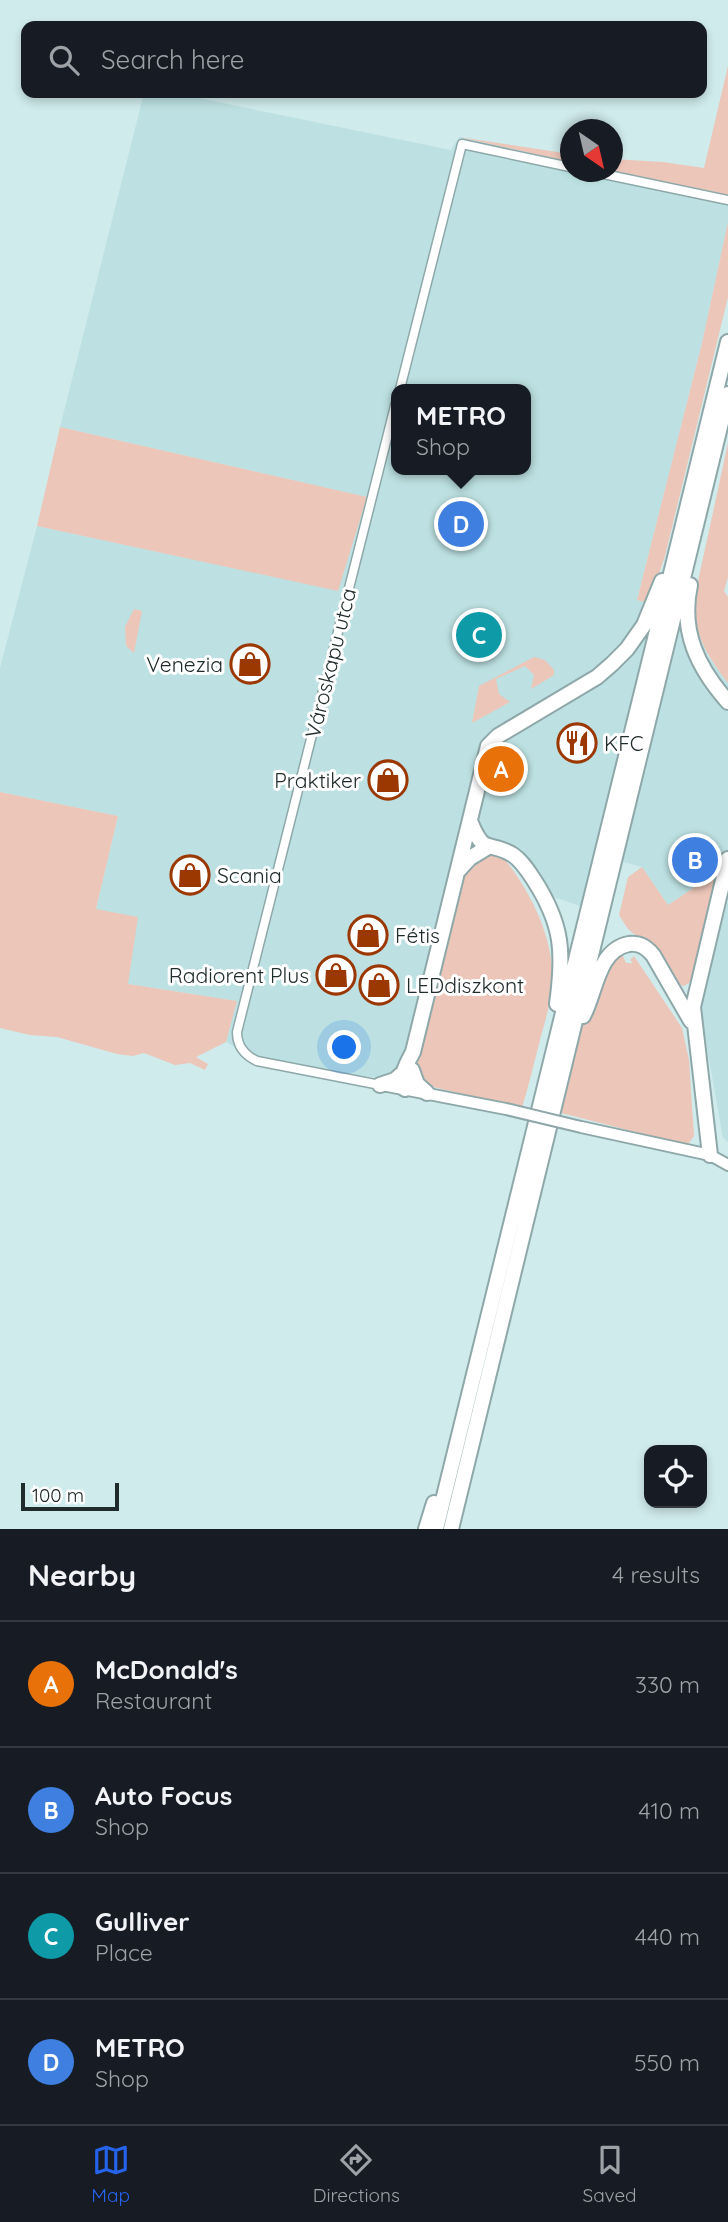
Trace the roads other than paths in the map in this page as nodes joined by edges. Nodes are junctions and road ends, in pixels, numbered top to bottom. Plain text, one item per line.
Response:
1 (560, 165) edge
2 (623, 178) edge
3 (728, 200) edge
4 (728, 342) edge
5 (401, 384) edge
6 (728, 394) edge
7 (391, 422) edge
8 (697, 499) junction
9 (728, 702) edge
10 (470, 821) junction
11 (464, 843) junction
12 (484, 846) junction
13 (728, 859) edge
14 (457, 872) junction
15 (672, 985) junction
16 (694, 985) junction
17 (684, 1007) junction
18 (694, 1026) junction
19 (566, 1031) junction
20 (408, 1071) junction
21 (380, 1085) junction
22 (404, 1089) junction
23 (428, 1093) junction
24 (710, 1155) junction
25 (728, 1165) edge
26 (463, 1419) junction
27 (464, 1477) junction
28 (426, 1529) edge
29 (436, 1529) edge
30 (451, 1529) edge
31 (459, 1529) edge

1 - 5 street
2 - 3 street
4 - 8 highway
6 - 8 highway
7 - 21 street, Városkapu utca
8 - 9 highway
8 - 10 highway
8 - 19 highway
10 - 11 highway
10 - 12 highway
11 - 12 highway
11 - 14 highway
12 - 14 highway
12 - 19 highway
13 - 16 highway
14 - 20 highway
15 - 16 highway
15 - 17 highway
15 - 19 highway
16 - 17 highway
16 - 18 highway
17 - 18 highway
18 - 24 highway
19 - 26 highway
19 - 27 highway
20 - 21 highway
20 - 22 highway
20 - 23 highway
21 - 22 street
22 - 23 street
23 - 24 street, bridge
24 - 25 street
26 - 28 highway
26 - 29 highway
27 - 30 highway
27 - 31 highway

